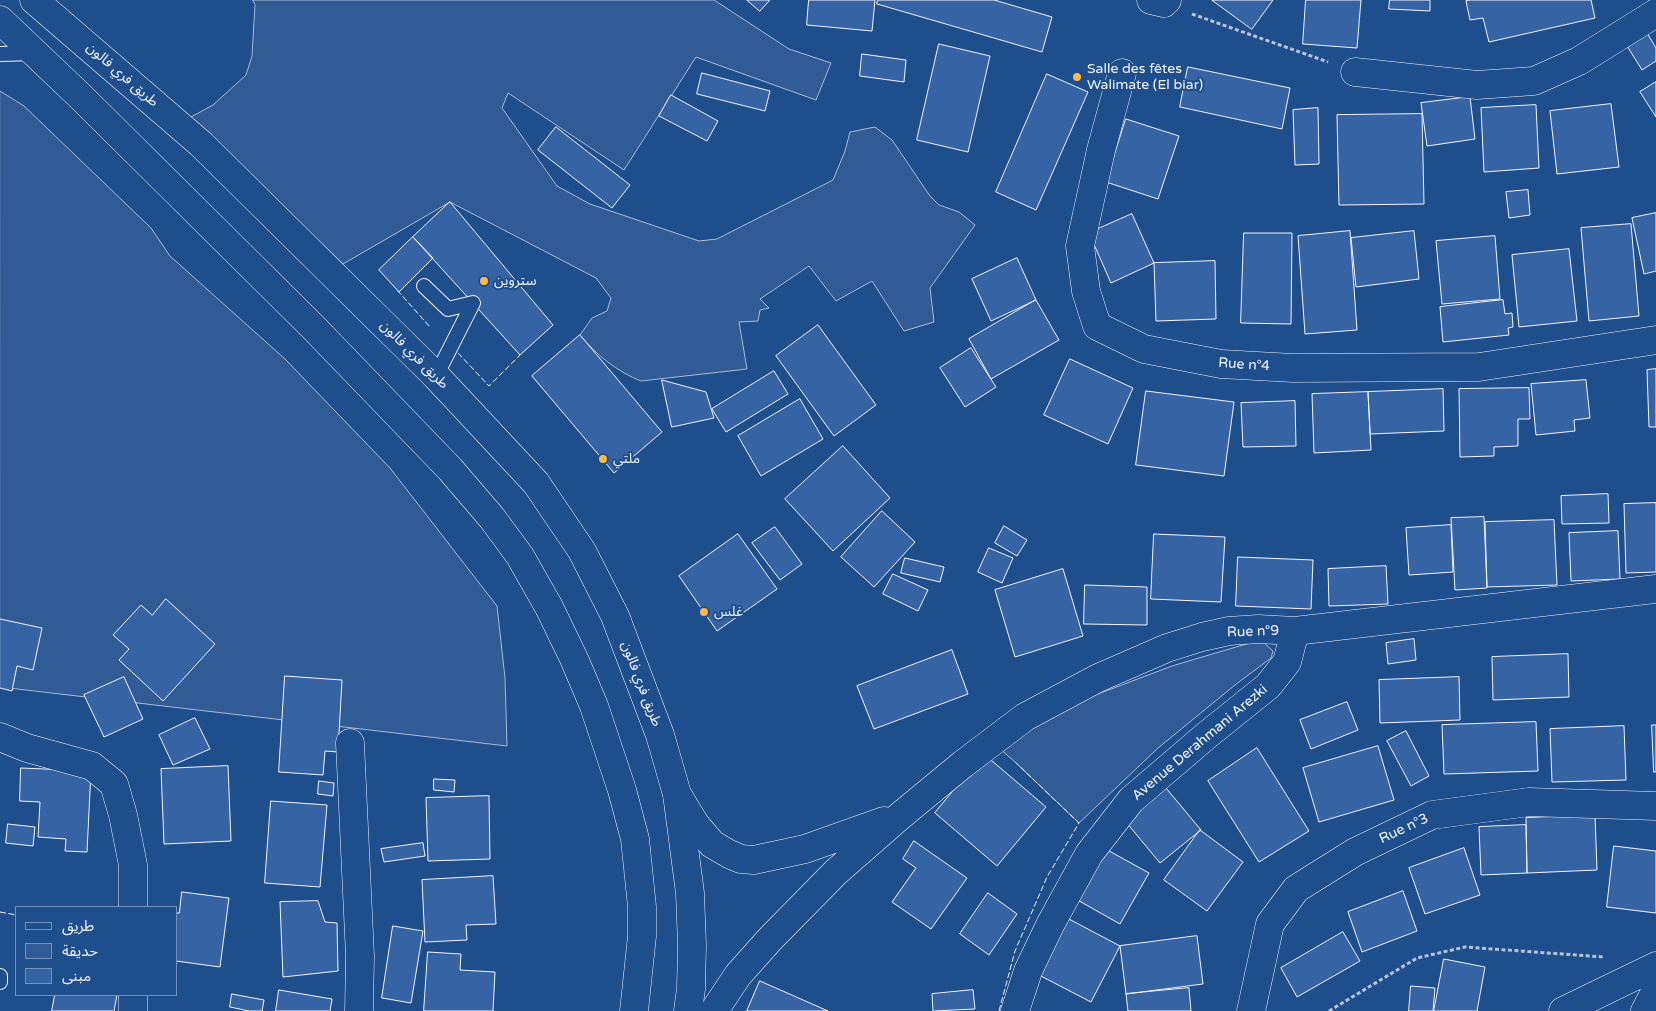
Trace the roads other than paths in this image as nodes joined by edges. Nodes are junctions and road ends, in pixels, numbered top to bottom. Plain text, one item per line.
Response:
1 (34, 0) edge
2 (1656, 13) edge
3 (0, 20) edge
4 (34, 53) junction
5 (0, 54) edge
6 (1355, 72) road end
7 (1122, 73) dead end
8 (424, 286) dead end
9 (1656, 340) edge
10 (436, 376) junction
11 (1656, 589) edge
12 (1295, 631) junction
13 (0, 737) edge
14 (350, 744) dead end
15 (677, 794) junction
16 (1656, 806) edge
17 (900, 816) junction
18 (133, 906) edge
19 (1656, 966) edge
20 (0, 976) edge
21 (0, 982) edge
22 (1656, 990) edge
23 (133, 996) edge
24 (133, 1011) edge
25 (359, 1011) edge
26 (634, 1011) edge
27 (688, 1011) edge
28 (714, 1011) edge
29 (1016, 1011) edge
30 (1251, 1011) edge
31 (1563, 1011) edge
32 (1645, 1011) edge

1 - 10 main road, طريق فري فالون
2 - 6 main road
3 - 4 main road
4 - 5 lane
4 - 26 main road
7 - 9 main road, Rue n°4
8 - 10 lane
10 - 15 main road, طريق فري فالون
11 - 12 main road, Rue n°9
12 - 17 main road, Rue n°9
12 - 29 main road, Avenue Derahmani Arezki
13 - 18 main road
14 - 25 main road
15 - 17 main road
15 - 27 main road
16 - 30 main road, Rue n°3
17 - 28 main road, Rue n°9
19 - 31 main road
20 - 21 lane
22 - 32 main road
23 - 24 main road

